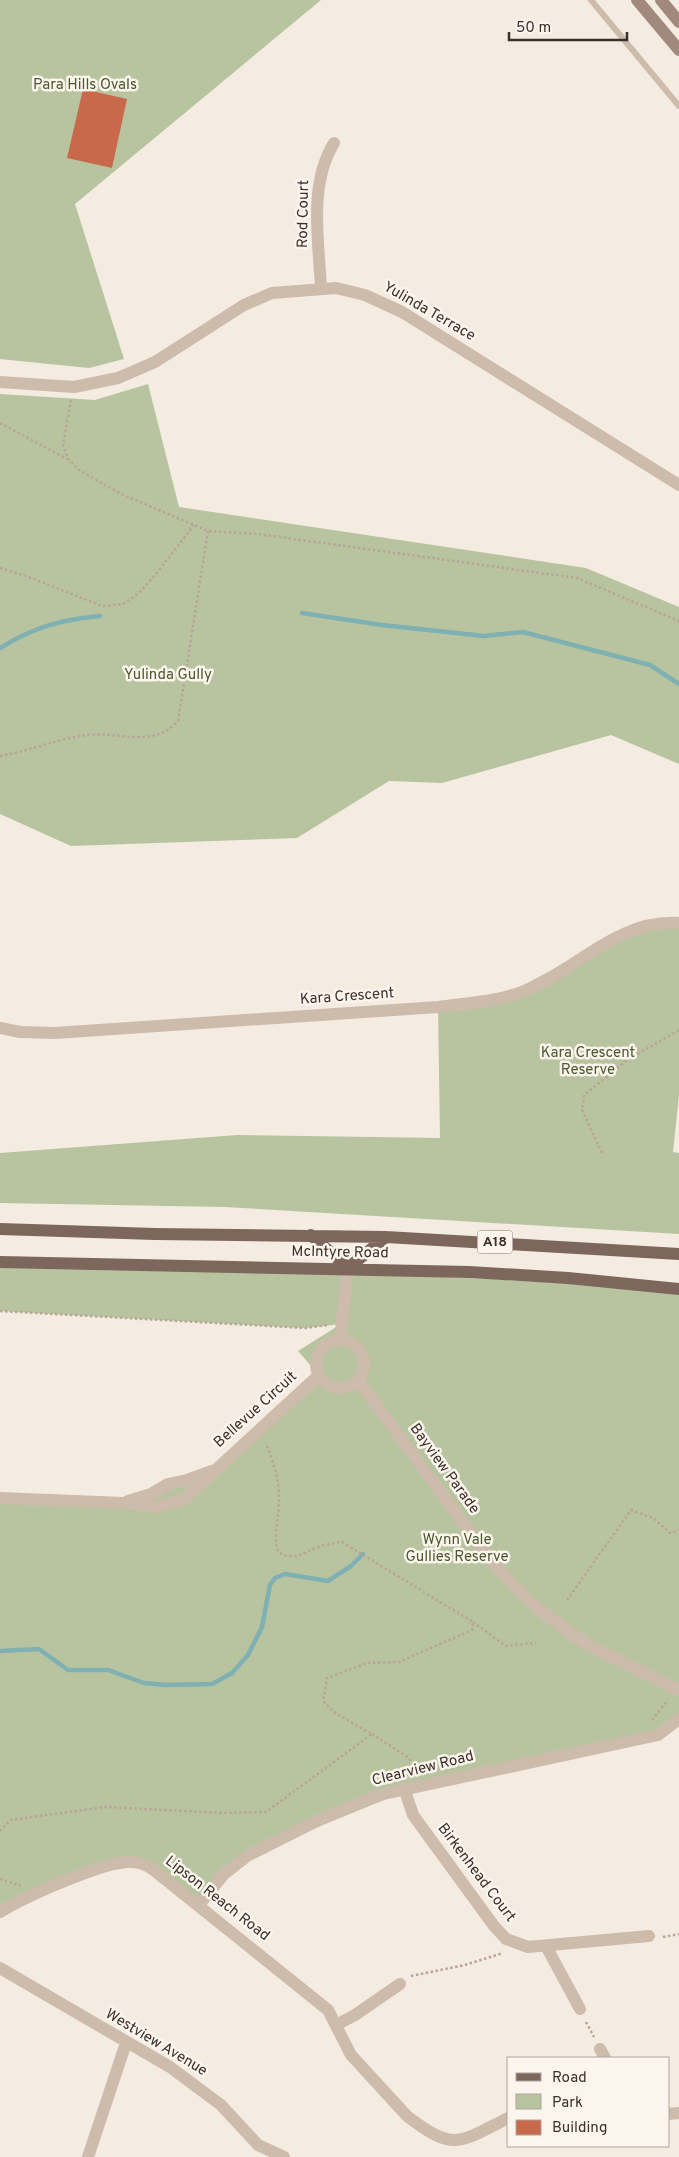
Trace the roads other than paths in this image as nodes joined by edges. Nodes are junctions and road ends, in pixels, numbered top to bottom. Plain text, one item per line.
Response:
1 (591, 0) edge
2 (637, 0) edge
3 (661, 0) edge
4 (679, 22) edge
5 (678, 47) edge
6 (679, 106) edge
7 (334, 144) dead end
8 (320, 289) junction
9 (0, 382) edge
10 (679, 485) edge
11 (679, 923) edge
12 (0, 1028) edge
13 (0, 1229) edge
14 (311, 1235) junction
15 (386, 1237) junction
16 (679, 1254) edge
17 (0, 1262) edge
18 (348, 1268) junction
19 (679, 1289) edge
20 (340, 1340) junction
21 (319, 1375) junction
22 (358, 1380) junction
23 (214, 1470) junction
24 (0, 1498) edge
25 (123, 1503) junction
26 (679, 1690) edge
27 (679, 1719) edge
28 (404, 1788) junction
29 (199, 1905) junction
30 (0, 1912) edge
31 (649, 1936) dead end
32 (546, 1946) junction
33 (0, 1968) edge
34 (405, 1980) road end
35 (580, 2009) road end
36 (336, 2025) junction
37 (126, 2042) junction
38 (507, 2118) edge
39 (88, 2157) edge
40 (284, 2157) edge

1 - 6 lane
2 - 5 main road
3 - 4 main road
7 - 8 street, Rod Court
8 - 9 street, Yulinda Terrace
8 - 10 street, Yulinda Terrace
11 - 12 street, Kara Crescent
13 - 14 main road, McIntyre Road / A18
14 - 15 main road, McIntyre Road / A18
14 - 18 main road
15 - 16 main road, McIntyre Road / A18
15 - 18 main road
17 - 18 main road, McIntyre Road / A18
18 - 19 main road, McIntyre Road / A18
18 - 20 street
20 - 21 street
20 - 22 street
21 - 22 street
21 - 23 street, Bellevue Circuit
22 - 26 street, Bayview Parade
23 - 25 street, Bellevue Circuit
23 - 25 street, Bellevue Circuit
24 - 25 street, Bellevue Circuit
27 - 28 street, Clearview Road
28 - 29 street, Clearview Road
28 - 32 street, Birkenhead Court
29 - 30 street, Lipson Reach Road
29 - 36 street, Lipson Reach Road
31 - 32 street, Birkenhead Court
32 - 35 street
33 - 37 street, Westview Avenue
34 - 36 street
36 - 38 street, Lipson Reach Road
37 - 39 street
37 - 40 street, Westview Avenue

